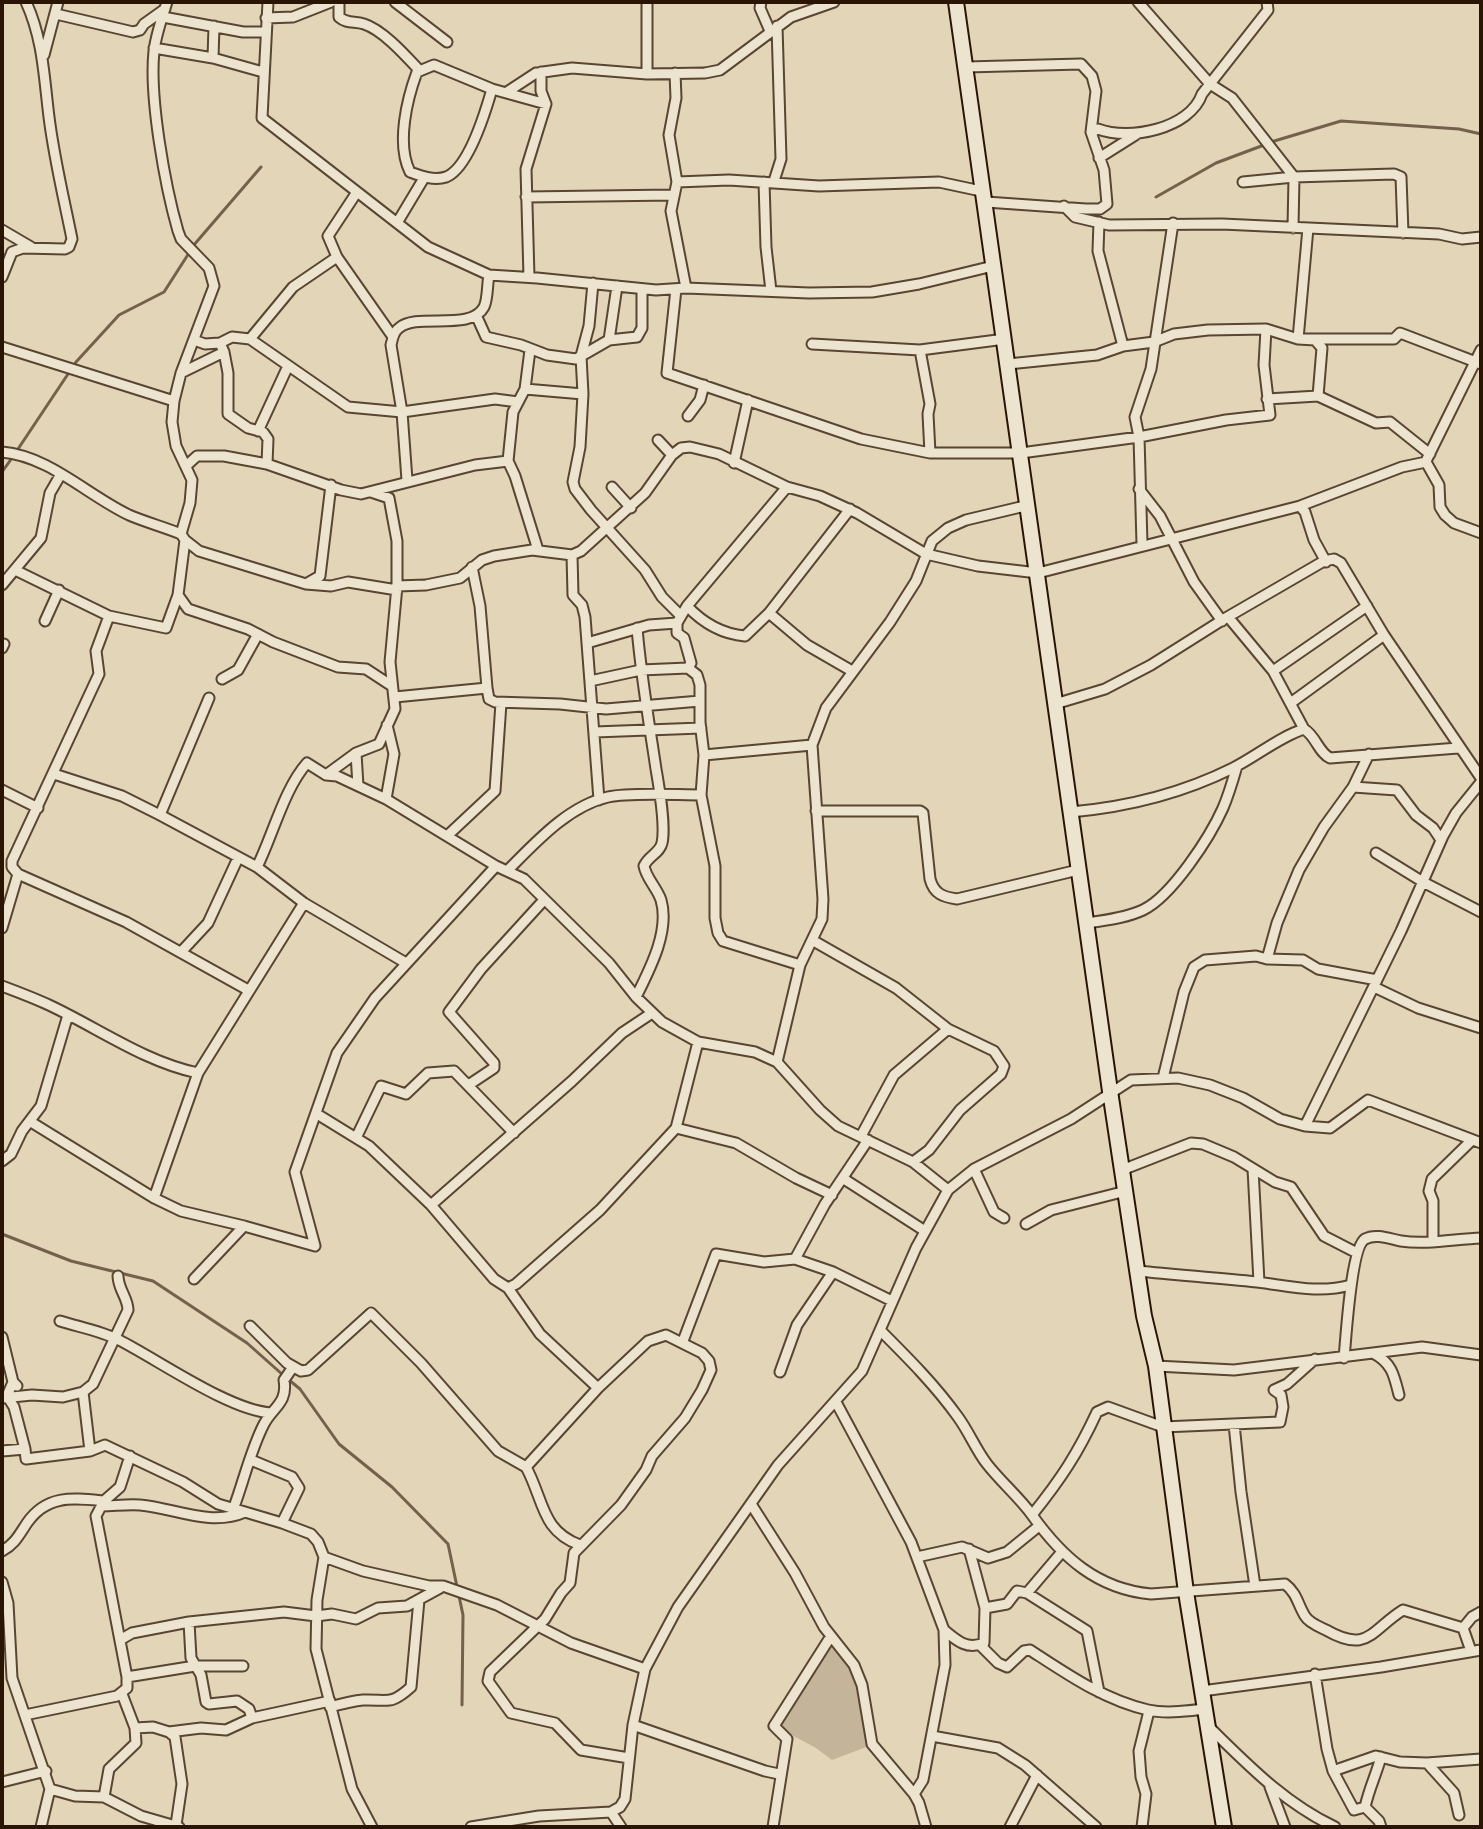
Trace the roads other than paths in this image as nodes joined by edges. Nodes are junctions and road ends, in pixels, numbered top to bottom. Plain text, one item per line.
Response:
1 (26, 2) edge
2 (58, 2) edge
3 (268, 2) edge
4 (331, 2) edge
5 (339, 2) edge
6 (398, 2) edge
7 (647, 2) edge
8 (761, 2) edge
9 (834, 2) edge
10 (956, 2) edge
11 (1138, 2) edge
12 (1267, 2) edge
13 (806, 5) edge
14 (165, 9) edge
15 (56, 14) junction
16 (266, 18) junction
17 (144, 24) junction
18 (214, 26) junction
19 (774, 29) junction
20 (266, 32) junction
21 (447, 42) dead end
22 (155, 44) junction
23 (213, 58) junction
24 (43, 59) junction
25 (966, 67) junction
26 (420, 71) junction
27 (263, 72) junction
28 (541, 72) junction
29 (675, 73) junction
30 (647, 74) junction
31 (1210, 84) junction
32 (492, 89) junction
33 (507, 92) junction
34 (546, 104) junction
35 (1091, 132) junction
36 (1140, 132) junction
37 (1099, 158) junction
38 (1294, 177) junction
39 (424, 178) junction
40 (677, 182) junction
41 (769, 182) junction
42 (1243, 182) dead end
43 (357, 192) junction
44 (672, 195) junction
45 (526, 197) junction
46 (984, 197) junction
47 (1064, 206) junction
48 (1099, 222) junction
49 (397, 223) junction
50 (1173, 223) junction
51 (1293, 228) junction
52 (1308, 228) junction
53 (5, 232) edge
54 (1403, 233) junction
55 (1481, 237) edge
56 (34, 248) junction
57 (12, 252) junction
58 (337, 257) junction
59 (993, 266) junction
60 (489, 275) junction
61 (2, 277) edge
62 (529, 277) junction
63 (593, 283) junction
64 (617, 286) junction
65 (681, 288) junction
66 (642, 289) junction
67 (771, 291) junction
68 (476, 315) junction
69 (1266, 329) junction
70 (393, 337) junction
71 (250, 339) junction
72 (1005, 339) junction
73 (1298, 339) junction
74 (194, 340) junction
75 (609, 340) junction
76 (1154, 342) junction
77 (812, 344) dead end
78 (1123, 346) junction
79 (2, 347) edge
80 (222, 347) junction
81 (530, 350) junction
82 (920, 350) junction
83 (1481, 350) edge
84 (581, 356) junction
85 (1478, 362) edge
86 (1008, 364) junction
87 (288, 366) junction
88 (181, 373) junction
89 (704, 385) junction
90 (525, 389) junction
91 (583, 394) junction
92 (1318, 396) junction
93 (1267, 399) junction
94 (748, 400) junction
95 (174, 401) junction
96 (518, 402) junction
97 (402, 412) junction
98 (688, 416) dead end
99 (258, 431) junction
100 (1139, 437) junction
101 (658, 440) dead end
102 (2, 452) edge
103 (930, 453) junction
104 (1021, 453) junction
105 (672, 455) junction
106 (1428, 458) junction
107 (508, 461) junction
108 (734, 463) junction
109 (267, 464) junction
110 (186, 466) junction
111 (61, 474) junction
112 (407, 480) junction
113 (331, 485) junction
114 (612, 487) dead end
115 (787, 487) junction
116 (1139, 489) junction
117 (371, 492) junction
118 (1029, 505) junction
119 (1300, 506) junction
120 (631, 508) junction
121 (850, 509) junction
122 (608, 528) junction
123 (1481, 533) edge
124 (183, 537) junction
125 (1174, 539) junction
126 (1142, 544) junction
127 (538, 550) junction
128 (926, 554) junction
129 (572, 555) junction
130 (1326, 562) junction
131 (472, 567) junction
132 (15, 570) junction
133 (1038, 573) junction
134 (306, 584) junction
135 (2, 585) edge
136 (397, 588) junction
137 (59, 590) junction
138 (178, 595) junction
139 (687, 606) junction
140 (1367, 606) junction
141 (188, 609) junction
142 (769, 613) junction
143 (171, 615) junction
144 (109, 616) junction
145 (679, 619) junction
146 (1225, 619) junction
147 (45, 621) dead end
148 (637, 628) junction
149 (258, 634) junction
150 (1384, 635) junction
151 (587, 643) junction
152 (688, 668) junction
153 (641, 670) junction
154 (852, 671) junction
155 (1273, 671) junction
156 (222, 679) dead end
157 (590, 681) junction
158 (392, 686) junction
159 (487, 688) junction
160 (395, 697) junction
161 (209, 698) dead end
162 (700, 701) junction
163 (1292, 702) junction
164 (501, 703) junction
165 (1055, 704) junction
166 (647, 708) junction
167 (593, 709) junction
168 (387, 725) junction
169 (701, 728) junction
170 (1304, 729) junction
171 (650, 731) junction
172 (595, 732) junction
173 (812, 745) junction
174 (1458, 748) junction
175 (356, 753) junction
176 (1369, 754) junction
177 (704, 755) junction
178 (1237, 766) junction
179 (54, 774) junction
180 (326, 775) junction
181 (1215, 777) junction
182 (1481, 780) edge
183 (358, 786) junction
184 (1231, 786) junction
185 (1353, 787) junction
186 (2, 790) edge
187 (701, 795) junction
188 (660, 796) junction
189 (386, 799) junction
190 (599, 800) junction
191 (38, 808) junction
192 (816, 811) junction
193 (1071, 812) junction
194 (160, 815) junction
195 (447, 836) junction
196 (1441, 840) junction
197 (1376, 853) dead end
198 (238, 858) junction
199 (496, 866) junction
200 (257, 867) junction
201 (508, 870) junction
202 (1078, 870) junction
203 (18, 874) junction
204 (1423, 882) junction
205 (543, 901) junction
206 (304, 903) junction
207 (1481, 912) edge
208 (1088, 923) junction
209 (2, 928) edge
210 (812, 940) junction
211 (182, 951) junction
212 (1267, 959) junction
213 (406, 963) junction
214 (800, 965) junction
215 (1376, 984) junction
216 (2, 986) edge
217 (248, 990) junction
218 (636, 997) junction
219 (652, 1013) junction
220 (68, 1015) junction
221 (1481, 1028) edge
222 (948, 1029) junction
223 (698, 1042) junction
224 (777, 1062) junction
225 (198, 1073) junction
226 (1163, 1078) junction
227 (470, 1084) junction
228 (1110, 1091) junction
229 (317, 1114) junction
230 (31, 1122) junction
231 (1305, 1126) junction
232 (676, 1128) junction
233 (514, 1133) junction
234 (356, 1138) junction
235 (864, 1138) junction
236 (1477, 1142) edge
237 (2, 1161) edge
238 (913, 1162) junction
239 (974, 1169) junction
240 (1253, 1169) junction
241 (1122, 1170) junction
242 (844, 1179) junction
243 (948, 1190) junction
244 (1126, 1191) junction
245 (832, 1195) junction
246 (154, 1198) junction
247 (431, 1205) junction
248 (1004, 1218) dead end
249 (1026, 1224) dead end
250 (244, 1226) junction
251 (925, 1231) junction
252 (1481, 1238) edge
253 (1433, 1241) junction
254 (1357, 1253) junction
255 (795, 1259) junction
256 (1138, 1271) junction
257 (833, 1272) junction
258 (118, 1276) dead end
259 (194, 1279) dead end
260 (1259, 1282) junction
261 (1351, 1285) junction
262 (508, 1288) junction
263 (892, 1301) junction
264 (60, 1321) dead end
265 (250, 1326) dead end
266 (880, 1330) junction
267 (2, 1337) edge
268 (116, 1338) junction
269 (683, 1341) junction
270 (1370, 1352) junction
271 (1481, 1355) edge
272 (1344, 1358) junction
273 (1315, 1359) junction
274 (1156, 1366) junction
275 (293, 1367) junction
276 (780, 1372) dead end
277 (13, 1382) junction
278 (598, 1388) junction
279 (83, 1392) junction
280 (24, 1395) junction
281 (1399, 1395) dead end
282 (5, 1397) edge
283 (836, 1402) junction
284 (259, 1412) junction
285 (271, 1413) junction
286 (1234, 1424) junction
287 (263, 1425) junction
288 (1163, 1427) junction
289 (25, 1449) junction
290 (2, 1451) edge
291 (90, 1451) junction
292 (130, 1456) junction
293 (251, 1460) junction
294 (526, 1467) junction
295 (103, 1504) junction
296 (751, 1504) junction
297 (234, 1507) junction
298 (245, 1512) junction
299 (1032, 1515) junction
300 (282, 1523) junction
301 (1039, 1526) junction
302 (580, 1545) junction
303 (969, 1549) junction
304 (2, 1551) edge
305 (1061, 1553) junction
306 (324, 1557) junction
307 (917, 1557) junction
308 (2, 1582) edge
309 (443, 1586) junction
310 (1255, 1586) junction
311 (1186, 1592) junction
312 (1027, 1593) junction
313 (419, 1600) junction
314 (985, 1608) junction
315 (1481, 1612) edge
316 (316, 1616) junction
317 (189, 1622) junction
318 (538, 1627) junction
319 (1463, 1628) junction
320 (944, 1630) junction
321 (831, 1636) junction
322 (120, 1640) junction
323 (980, 1645) junction
324 (1476, 1650) edge
325 (195, 1666) junction
326 (243, 1666) dead end
327 (645, 1669) junction
328 (1315, 1674) junction
329 (127, 1677) junction
330 (7, 1679) edge
331 (1202, 1691) junction
332 (1099, 1692) junction
333 (122, 1694) junction
334 (330, 1704) junction
335 (1205, 1709) junction
336 (1149, 1711) junction
337 (25, 1715) junction
338 (252, 1718) junction
339 (633, 1725) junction
340 (1207, 1725) junction
341 (135, 1728) junction
342 (169, 1732) junction
343 (932, 1736) junction
344 (1381, 1757) junction
345 (629, 1758) junction
346 (1481, 1759) edge
347 (1427, 1763) junction
348 (46, 1771) junction
349 (1333, 1771) junction
350 (779, 1774) junction
351 (1037, 1775) junction
352 (2, 1782) edge
353 (1270, 1787) junction
354 (50, 1789) junction
355 (914, 1794) junction
356 (104, 1797) junction
357 (1365, 1807) junction
358 (1459, 1815) dead end
359 (616, 1822) edge
360 (1312, 1822) edge
361 (509, 1824) edge
362 (177, 1826) edge
363 (41, 1827) edge
364 (372, 1827) edge
365 (471, 1827) edge
366 (773, 1827) edge
367 (925, 1827) edge
368 (1010, 1827) edge
369 (1096, 1827) edge
370 (1142, 1827) edge
371 (1224, 1827) edge
372 (1285, 1827) edge
373 (1335, 1827) edge
374 (1381, 1827) edge

1 - 24 street
2 - 15 street
3 - 16 street
4 - 16 street
5 - 26 street
6 - 21 street
7 - 30 street
8 - 19 street
9 - 13 street
10 - 25 main road
11 - 31 street
12 - 31 street
13 - 19 street
14 - 17 street
14 - 18 street
14 - 22 street
15 - 17 street
15 - 24 street
16 - 20 street
17 - 22 street
18 - 20 street
18 - 23 street
19 - 29 street
19 - 41 street
20 - 27 street
22 - 23 street
22 - 74 street
23 - 27 street
24 - 56 street
25 - 35 street
25 - 46 main road
26 - 32 street
26 - 39 street
27 - 43 street
28 - 30 street
28 - 33 street
28 - 34 street
29 - 30 street
29 - 40 street
31 - 36 street
31 - 38 street
32 - 33 street
32 - 39 street
33 - 34 street
34 - 45 street
35 - 36 street
35 - 37 street
36 - 37 street
37 - 47 street
38 - 42 street
38 - 51 street
38 - 54 street
39 - 49 street
40 - 41 street
40 - 44 street
41 - 46 street
41 - 67 street
43 - 49 street
43 - 58 street
44 - 45 street
44 - 65 street
45 - 62 street
46 - 47 street
46 - 59 main road
47 - 48 street
48 - 50 street
48 - 78 street
49 - 60 street
50 - 51 street
50 - 76 street
51 - 52 street
52 - 54 street
52 - 73 street
53 - 56 street
53 - 57 street
54 - 55 street
56 - 57 street
57 - 61 street
58 - 70 street
58 - 71 street
59 - 67 street
59 - 72 main road
60 - 62 street
60 - 68 street
62 - 63 street
63 - 64 street
63 - 84 street
64 - 66 street
64 - 75 street
65 - 66 street
65 - 67 street
65 - 89 street
66 - 75 street
68 - 70 street
68 - 81 street
69 - 73 street
69 - 76 street
69 - 93 street
70 - 97 street
71 - 80 street
71 - 87 street
72 - 82 street
72 - 86 main road
73 - 85 street
73 - 92 street
74 - 80 street
74 - 88 street
75 - 84 street
76 - 78 street
76 - 100 street
77 - 82 street
78 - 86 street
79 - 95 street
80 - 88 street
80 - 99 street
81 - 84 street
81 - 90 street
82 - 103 street
83 - 85 street
84 - 91 street
85 - 106 street
86 - 104 main road
87 - 97 street
87 - 99 street
88 - 95 street
89 - 94 street
89 - 98 street
90 - 91 street
90 - 96 street
91 - 122 street
92 - 93 street
92 - 106 street
93 - 100 street
94 - 103 street
94 - 108 street
95 - 110 street
96 - 97 street
96 - 107 street
97 - 112 street
99 - 109 street
100 - 104 street
100 - 116 street
101 - 105 street
102 - 111 street
103 - 104 street
104 - 118 main road
105 - 108 street
105 - 120 street
106 - 119 street
106 - 123 street
107 - 112 street
107 - 127 street
108 - 115 street
109 - 110 street
109 - 113 street
110 - 124 street
111 - 124 street
111 - 132 street
112 - 117 street
113 - 117 street
113 - 134 street
114 - 120 street
115 - 121 street
115 - 139 street
116 - 125 street
116 - 126 street
117 - 136 street
118 - 128 street
118 - 133 main road
119 - 125 street
119 - 130 street
120 - 122 street
121 - 128 street
121 - 142 street
122 - 129 street
122 - 145 street
124 - 134 street
124 - 138 street
125 - 126 street
125 - 146 street
126 - 133 street
127 - 129 street
127 - 131 street
128 - 133 street
128 - 154 street
129 - 151 street
130 - 140 street
130 - 146 street
131 - 136 street
131 - 159 street
132 - 135 street
132 - 137 street
133 - 165 main road
134 - 136 street
136 - 158 street
137 - 144 street
137 - 147 street
138 - 141 street
138 - 143 street
139 - 142 street
139 - 145 street
140 - 150 street
140 - 155 street
141 - 143 street
141 - 149 street
142 - 154 street
143 - 144 street
144 - 179 street
145 - 148 street
145 - 152 street
146 - 155 street
146 - 165 street
148 - 151 street
148 - 153 street
149 - 156 street
149 - 158 street
150 - 163 street
150 - 174 street
151 - 157 street
152 - 153 street
152 - 162 street
153 - 157 street
153 - 166 street
154 - 173 street
155 - 163 street
157 - 167 street
158 - 160 street
159 - 160 street
159 - 164 street
160 - 168 street
161 - 194 street
162 - 166 street
162 - 169 street
163 - 170 street
164 - 167 street
164 - 195 street
165 - 193 main road
166 - 167 street
166 - 171 street
167 - 172 street
168 - 175 street
168 - 189 street
169 - 171 street
169 - 177 street
170 - 176 street
170 - 178 street
171 - 172 street
171 - 188 street
172 - 190 street
173 - 177 street
173 - 192 street
174 - 176 street
174 - 182 street
175 - 180 street
175 - 183 street
176 - 185 street
177 - 187 street
178 - 181 street
178 - 184 street
179 - 191 street
179 - 194 street
180 - 183 street
180 - 200 street
181 - 184 street
181 - 193 street
182 - 196 street
183 - 189 street
184 - 208 street
185 - 196 street
185 - 212 street
186 - 191 street
187 - 188 street
187 - 214 street
188 - 190 street
188 - 218 street
189 - 195 street
190 - 201 street
191 - 203 street
192 - 202 street
192 - 210 street
193 - 202 main road
194 - 198 street
195 - 199 street
196 - 204 street
197 - 204 street
198 - 200 street
198 - 211 street
199 - 201 street
199 - 213 street
200 - 206 street
201 - 205 street
202 - 208 main road
203 - 209 street
203 - 211 street
204 - 207 street
204 - 215 street
205 - 218 street
205 - 227 street
206 - 213 street
206 - 217 street
208 - 228 main road
210 - 214 street
210 - 222 street
211 - 217 street
212 - 215 street
212 - 226 street
213 - 229 street
214 - 224 street
215 - 221 street
215 - 231 street
216 - 220 street
217 - 225 street
218 - 219 street
219 - 223 street
219 - 233 street
220 - 225 street
220 - 230 street
222 - 235 street
222 - 238 street
223 - 224 street
223 - 232 street
224 - 235 street
225 - 246 street
226 - 228 street
226 - 231 street
227 - 233 street
227 - 234 street
228 - 239 street
228 - 241 main road
229 - 234 street
229 - 250 street
230 - 237 street
230 - 246 street
231 - 236 street
232 - 245 street
232 - 262 street
233 - 247 street
234 - 247 street
235 - 238 street
235 - 242 street
236 - 253 street
238 - 243 street
239 - 243 street
239 - 248 street
240 - 241 street
240 - 254 street
240 - 260 street
241 - 244 main road
242 - 245 street
242 - 251 street
243 - 251 street
244 - 249 street
244 - 256 main road
245 - 255 street
246 - 250 street
247 - 262 street
250 - 259 street
251 - 263 street
252 - 253 street
253 - 254 street
254 - 261 street
255 - 257 street
255 - 269 street
256 - 260 street
256 - 274 main road
257 - 263 street
257 - 276 street
258 - 268 street
260 - 261 street
261 - 272 street
262 - 278 street
263 - 266 street
264 - 268 street
265 - 275 street
266 - 283 street
266 - 299 street
267 - 277 street
268 - 279 street
268 - 284 street
269 - 278 street
269 - 302 street
270 - 271 street
270 - 272 street
270 - 281 street
272 - 273 street
273 - 274 street
273 - 286 street
274 - 288 main road
275 - 285 street
275 - 294 street
277 - 280 street
277 - 282 street
278 - 294 street
279 - 280 street
279 - 291 street
280 - 282 street
282 - 289 street
283 - 296 street
283 - 307 street
284 - 285 street
284 - 287 street
285 - 287 street
286 - 288 street
286 - 310 street
287 - 293 street
288 - 299 street
288 - 311 main road
289 - 290 street
289 - 291 street
291 - 292 street
292 - 295 street
292 - 297 street
293 - 297 street
293 - 300 street
294 - 302 street
295 - 298 street
295 - 304 street
295 - 322 street
296 - 321 street
296 - 327 street
297 - 298 street
298 - 300 street
299 - 301 street
300 - 306 street
301 - 303 street
301 - 305 street
302 - 318 street
303 - 307 street
303 - 314 street
305 - 311 street
305 - 312 street
306 - 309 street
306 - 316 street
307 - 320 street
308 - 330 street
309 - 313 street
309 - 318 street
310 - 311 street
310 - 319 street
311 - 331 main road
312 - 314 street
312 - 332 street
313 - 316 street
313 - 334 street
314 - 323 street
315 - 319 street
316 - 317 street
316 - 334 street
317 - 322 street
317 - 325 street
318 - 327 street
318 - 345 street
319 - 324 street
320 - 323 street
320 - 343 street
321 - 350 street
321 - 355 street
322 - 329 street
323 - 332 street
324 - 328 street
325 - 326 street
325 - 329 street
325 - 338 street
327 - 339 street
328 - 331 street
328 - 349 street
329 - 333 street
330 - 337 street
331 - 335 main road
332 - 336 street
333 - 337 street
333 - 341 street
334 - 338 street
334 - 364 street
335 - 336 street
335 - 340 main road
336 - 370 street
337 - 348 street
338 - 342 street
339 - 345 street
339 - 350 street
340 - 353 street
340 - 371 main road
341 - 342 street
341 - 356 street
342 - 362 street
343 - 351 street
343 - 355 street
344 - 347 street
344 - 349 street
344 - 357 street
345 - 359 street
346 - 347 street
347 - 358 street
348 - 352 street
348 - 354 street
349 - 357 street
350 - 366 street
351 - 368 street
351 - 369 street
353 - 360 street
353 - 372 street
354 - 356 street
354 - 363 street
355 - 367 street
356 - 362 street
357 - 374 street
359 - 361 street
360 - 373 street
361 - 365 street

